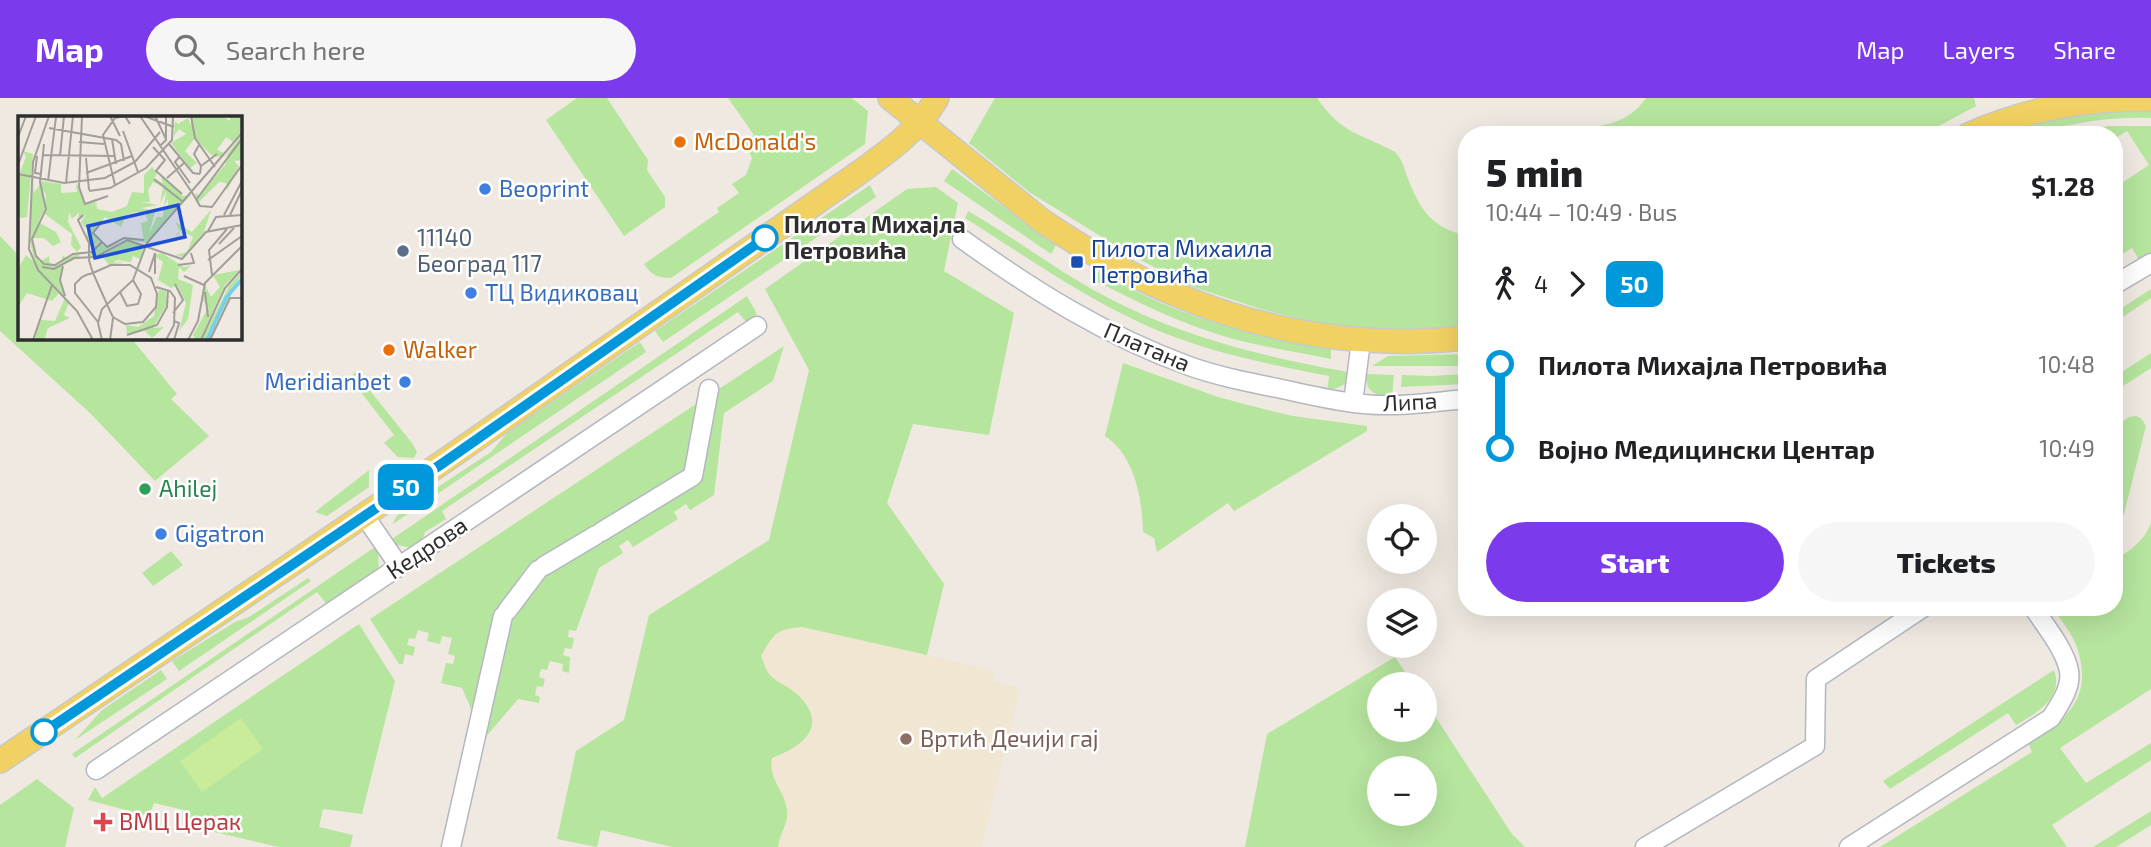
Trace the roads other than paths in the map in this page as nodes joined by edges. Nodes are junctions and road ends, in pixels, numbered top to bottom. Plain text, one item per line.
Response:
1 (890, 98) edge
2 (937, 98) edge
3 (2151, 99) edge
4 (919, 122) junction
5 (1990, 126) edge
6 (962, 239) dead end
7 (2151, 263) edge
8 (2123, 280) edge
9 (757, 326) dead end
10 (1458, 339) edge
11 (1361, 341) junction
12 (709, 389) dead end
13 (1458, 400) edge
14 (1353, 403) junction
15 (364, 516) junction
16 (399, 566) junction
17 (1910, 616) edge
18 (2038, 616) edge
19 (0, 761) edge
20 (96, 770) dead end
21 (451, 847) edge
22 (1645, 847) edge
23 (1849, 847) edge

1 - 4 main road
2 - 4 main road
3 - 5 main road
4 - 11 main road
4 - 15 main road
6 - 14 street, Платана
7 - 8 street
9 - 16 street, Кедрова
10 - 11 main road
11 - 14 street
12 - 21 street
13 - 14 street, Липа
15 - 16 street
15 - 19 main road
16 - 20 street, Кедрова
17 - 22 street
18 - 23 street

